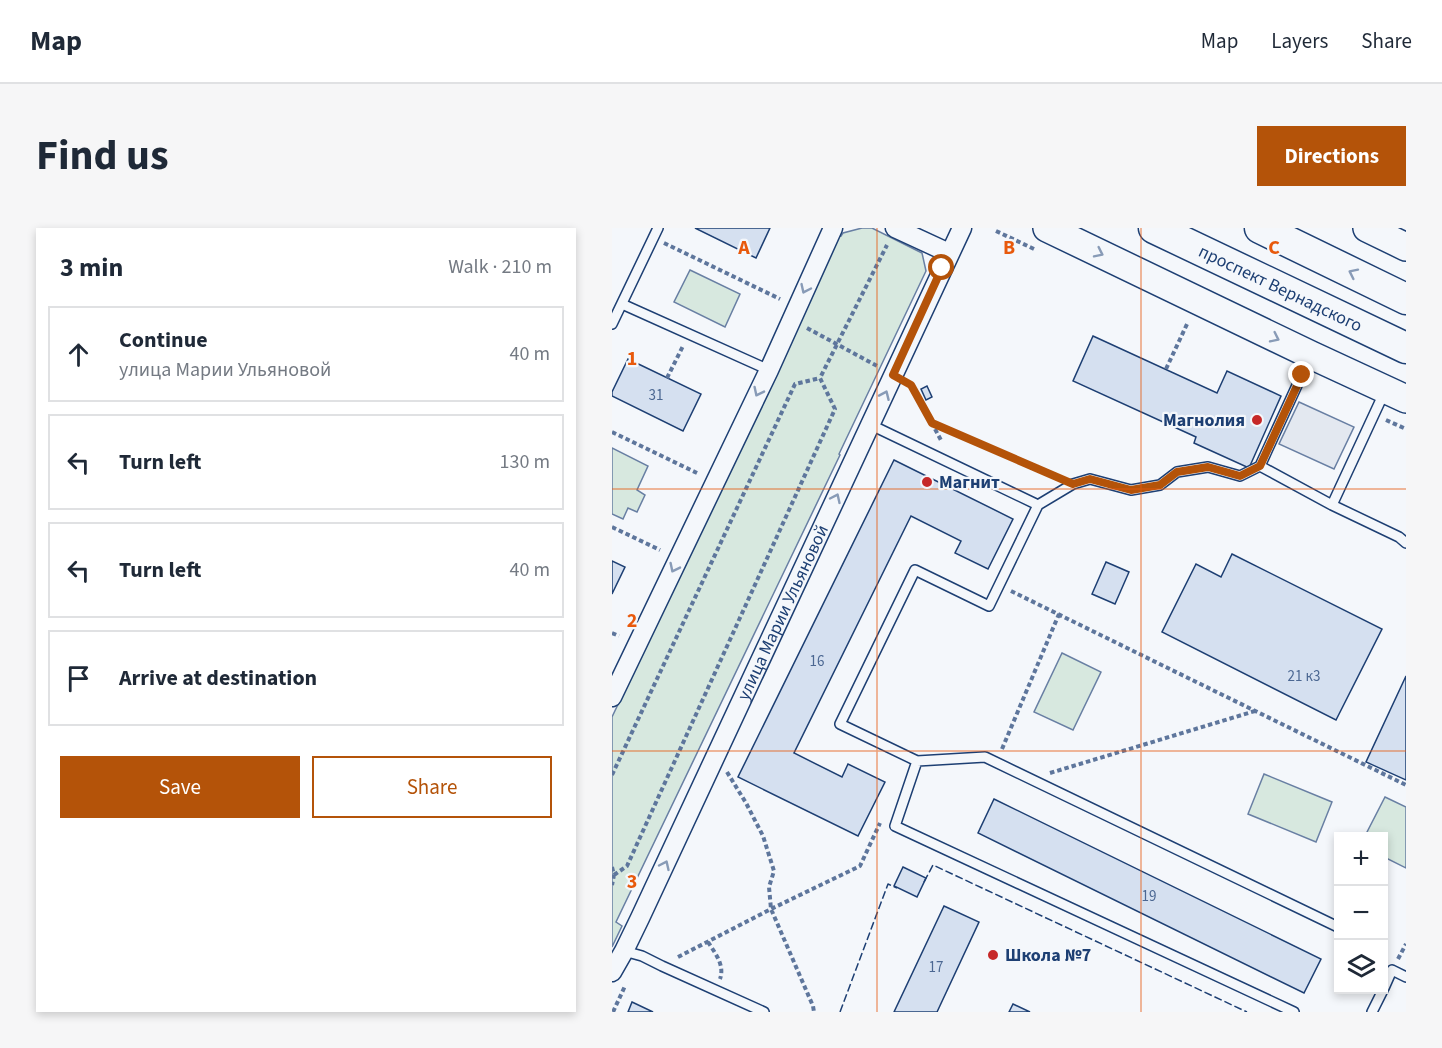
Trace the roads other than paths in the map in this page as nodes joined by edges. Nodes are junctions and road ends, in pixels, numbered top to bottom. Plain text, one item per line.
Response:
1 (658, 228) edge
2 (833, 228) edge
3 (896, 228) edge
4 (962, 228) edge
5 (1047, 228) edge
6 (1154, 228) edge
7 (1260, 228) edge
8 (1367, 228) edge
9 (1406, 247) edge
10 (950, 253) junction
11 (1406, 299) edge
12 (622, 304) junction
13 (612, 324) edge
14 (1406, 348) edge
15 (1311, 355) junction
16 (769, 370) junction
17 (1396, 394) edge
18 (871, 425) junction
19 (1260, 466) junction
20 (1038, 505) junction
21 (1332, 505) junction
22 (1406, 543) edge
23 (612, 697) edge
24 (917, 761) junction
25 (1334, 925) edge
26 (624, 951) junction
27 (1388, 967) edge
28 (1392, 970) junction
29 (612, 972) edge
30 (1406, 977) edge
31 (1388, 978) edge
32 (1381, 994) edge
33 (764, 1012) edge
34 (1294, 1012) edge
35 (1372, 1012) edge

1 - 12 lane
2 -> 16 street
3 - 10 street
4 - 10 street, улица Марии Ульяновой
5 -> 15 street
6 - 14 main road, проспект Вернадского
11 -> 7 main road
8 - 9 street
18 -> 10 street, улица Марии Ульяновой
12 - 13 lane
12 - 16 lane
15 - 17 street
15 - 19 lane
16 -> 23 street
17 - 21 lane
18 - 20 lane
26 -> 18 street, улица Марии Ульяновой
19 - 20 lane
19 - 21 lane
20 - 24 lane
21 - 22 lane
24 - 25 lane
24 - 34 lane
26 - 29 street, улица Марии Ульяновой
26 - 33 lane
27 - 28 lane
28 - 30 lane
28 - 31 lane
32 - 35 lane

